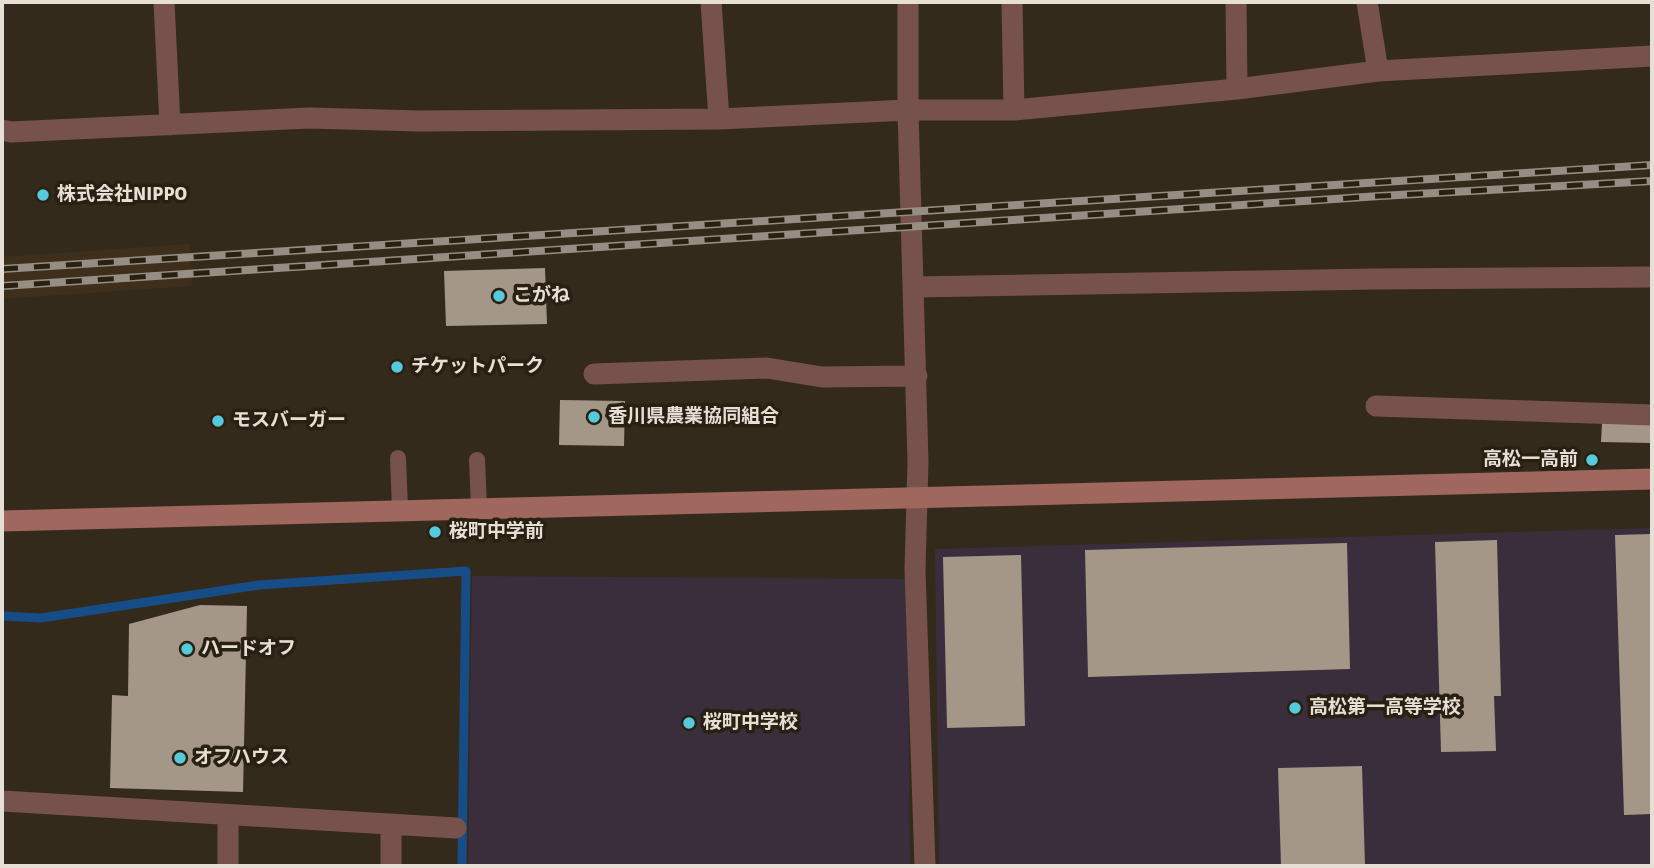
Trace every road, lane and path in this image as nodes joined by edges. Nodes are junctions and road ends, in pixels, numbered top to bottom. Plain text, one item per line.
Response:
1 (164, 2) edge
2 (711, 2) edge
3 (908, 2) edge
4 (1012, 2) edge
5 (1236, 2) edge
6 (1367, 2) edge
7 (1652, 56) edge
8 (1378, 71) junction
9 (1237, 89) junction
10 (908, 110) junction
11 (1014, 110) junction
12 (719, 118) junction
13 (170, 125) junction
14 (2, 130) edge
15 (1652, 277) edge
16 (915, 287) junction
17 (594, 374) dead end
18 (917, 376) junction
19 (1376, 406) dead end
20 (1652, 415) edge
21 (398, 458) dead end
22 (477, 460) dead end
23 (1652, 479) edge
24 (918, 498) junction
25 (479, 508) junction
26 (400, 510) junction
27 (2, 520) edge
28 (2, 801) edge
29 (228, 816) junction
30 (391, 824) junction
31 (456, 828) dead end
32 (228, 866) edge
33 (391, 866) edge
34 (925, 866) edge

1 - 13 street
2 - 12 street
3 - 10 street
4 - 11 street
5 - 9 street
6 - 8 street
7 - 8 street
8 - 9 street
9 - 11 street
10 - 11 street
10 - 12 street
10 - 16 street
12 - 13 street
13 - 14 street
15 - 16 street
16 - 18 street
17 - 18 street
18 - 24 street
19 - 20 street
21 - 26 lane
22 - 25 lane
23 - 24 street
24 - 25 street
24 - 34 street
25 - 26 street
26 - 27 street
28 - 29 street
29 - 30 street
29 - 32 street
30 - 31 street
30 - 33 street

